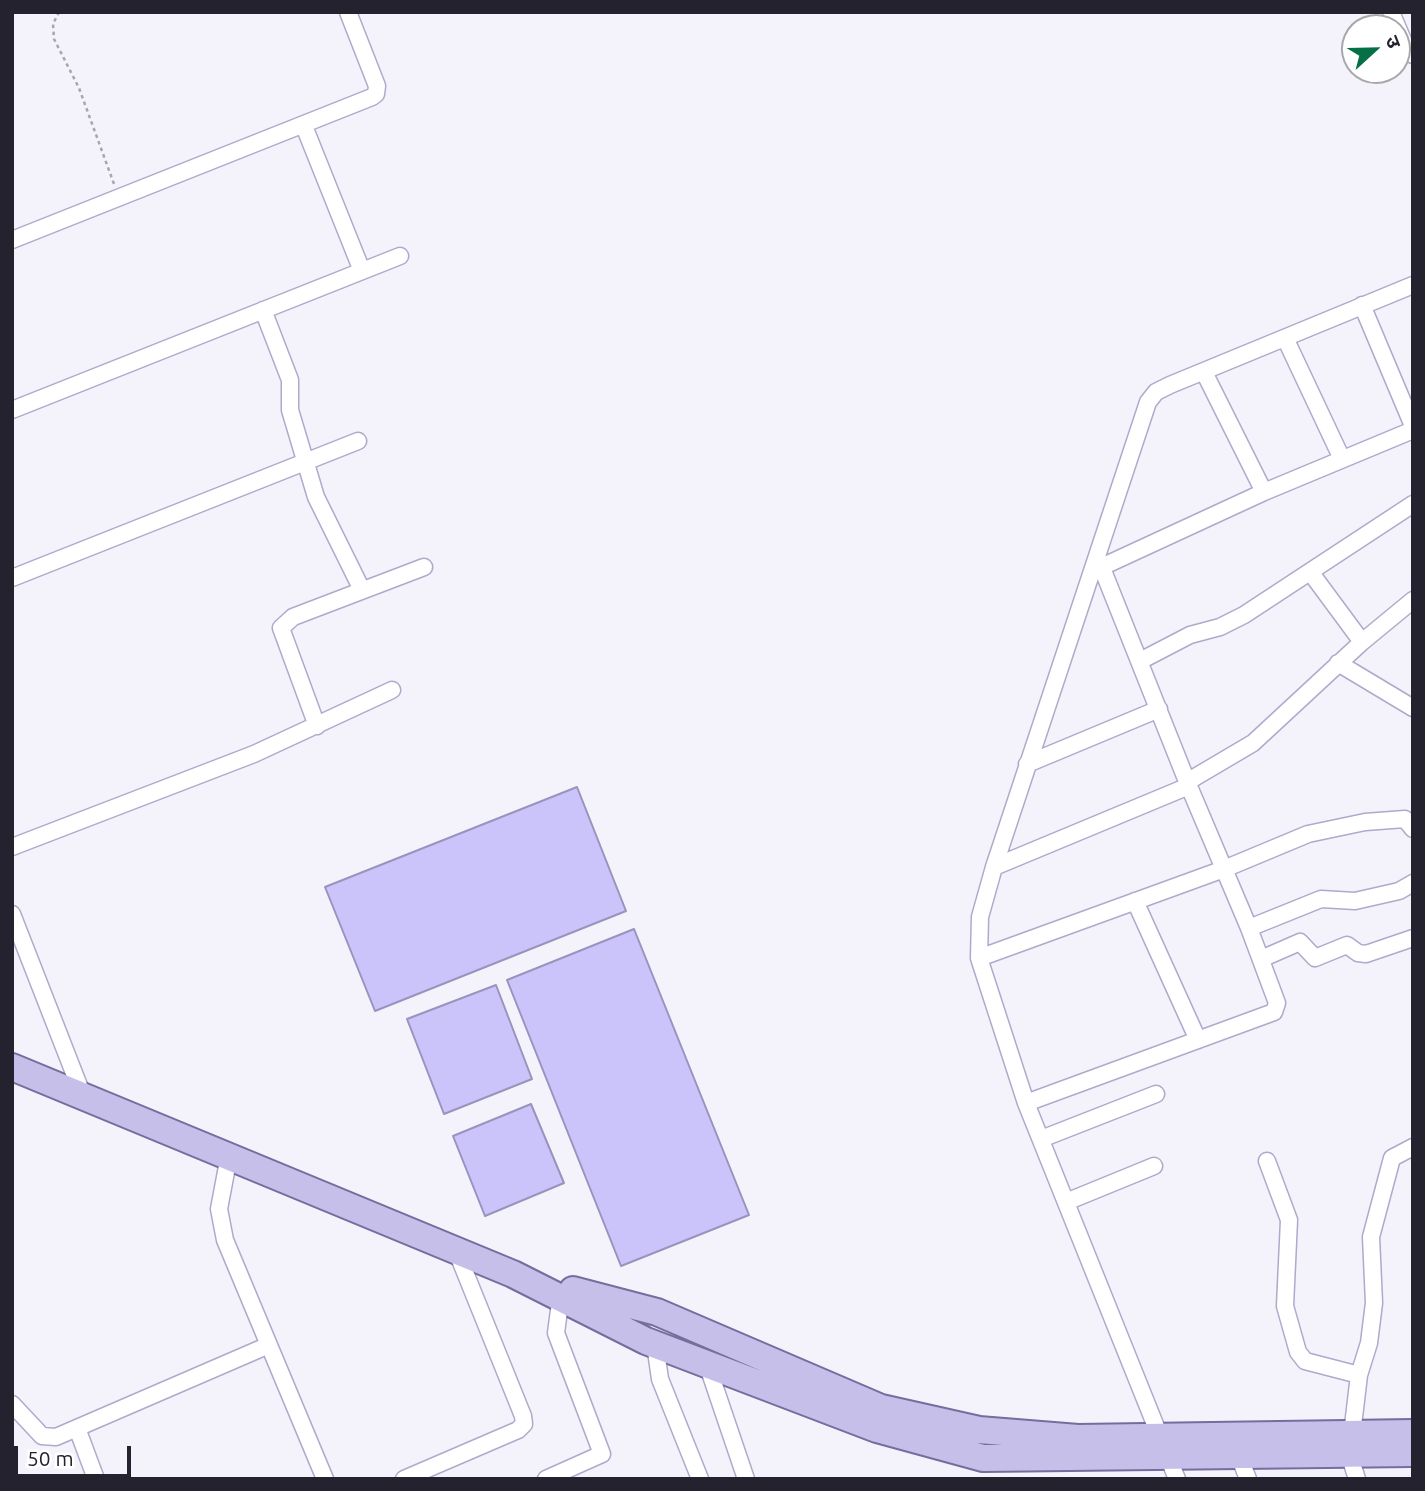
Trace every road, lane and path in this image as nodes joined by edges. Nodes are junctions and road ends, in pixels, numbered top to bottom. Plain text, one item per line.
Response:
1 (59, 12) edge
2 (348, 12) edge
3 (1391, 12) edge
4 (1413, 55) edge
5 (304, 126) junction
6 (120, 198) junction
7 (12, 240) edge
8 (400, 256) dead end
9 (362, 271) junction
10 (1413, 285) edge
11 (1362, 305) junction
12 (263, 310) junction
13 (1286, 340) junction
14 (1204, 372) junction
15 (12, 410) edge
16 (1413, 428) edge
17 (358, 441) dead end
18 (1342, 459) junction
19 (305, 462) junction
20 (1264, 492) junction
21 (1413, 504) edge
22 (424, 567) dead end
23 (1097, 569) junction
24 (1311, 573) junction
25 (12, 578) edge
26 (362, 590) junction
27 (1413, 600) edge
28 (1362, 642) junction
29 (1140, 662) junction
30 (1338, 663) junction
31 (392, 690) dead end
32 (1413, 708) edge
33 (1159, 709) junction
34 (317, 726) junction
35 (1027, 764) junction
36 (1188, 784) junction
37 (1413, 829) edge
38 (12, 847) edge
39 (993, 867) junction
40 (1224, 869) junction
41 (1413, 883) edge
42 (1135, 901) junction
43 (12, 914) edge
44 (1249, 929) junction
45 (1413, 938) edge
46 (979, 958) junction
47 (1261, 959) junction
48 (1198, 1040) junction
49 (12, 1066) edge
50 (1156, 1094) dead end
51 (83, 1096) junction
52 (1026, 1103) junction
53 (1041, 1139) junction
54 (1413, 1147) edge
55 (229, 1156) junction
56 (1267, 1161) dead end
57 (1154, 1166) dead end
58 (1066, 1202) junction
59 (456, 1250) junction
60 (513, 1274) junction
61 (561, 1295) junction
62 (655, 1344) junction
63 (269, 1345) junction
64 (707, 1364) junction
65 (1359, 1375) junction
66 (12, 1404) edge
67 (77, 1428) junction
68 (1413, 1433) edge
69 (1413, 1453) edge
70 (1353, 1456) edge
71 (1168, 1457) edge
72 (1244, 1467) edge
73 (323, 1478) edge
74 (96, 1479) edge
75 (404, 1479) edge
76 (546, 1479) edge
77 (700, 1479) edge
78 (746, 1479) edge

1 - 6 path
2 - 5 street
3 - 4 street
5 - 6 street
5 - 9 street
6 - 7 street
8 - 9 street
9 - 12 street
10 - 11 street
11 - 13 street
11 - 16 street
12 - 15 street
12 - 19 street
13 - 14 street
13 - 18 street
14 - 20 street
14 - 23 street
16 - 18 street
17 - 19 street
18 - 20 street
19 - 25 street
19 - 26 street
20 - 23 street
21 - 24 street
22 - 26 street
23 - 29 street
23 - 35 street
24 - 28 street
24 - 29 street
26 - 34 street
27 - 28 street
28 - 30 street
29 - 33 street
30 - 32 street
30 - 36 street
31 - 34 street
33 - 35 street
33 - 36 street
34 - 38 street
35 - 39 street
36 - 39 street
36 - 40 street
37 - 40 street
39 - 46 street
40 - 42 street
40 - 44 street
41 - 44 street
42 - 46 street
42 - 48 street
43 - 51 street
44 - 47 street
45 - 47 street
46 - 52 street
47 - 48 street
48 - 52 street
49 - 51 main road
50 - 53 street
51 - 55 main road
52 - 53 street
53 - 58 street
54 - 65 street
55 - 59 main road
55 - 63 street
56 - 65 street
57 - 58 street
58 - 71 street
59 - 60 main road
59 - 75 street
60 - 61 main road
60 - 71 main road
61 - 62 main road
61 - 76 street
62 - 64 main road
62 - 77 street
63 - 67 street
63 - 73 street
64 - 71 main road
64 - 78 street
65 - 70 street
66 - 67 street
67 - 74 street
68 - 70 main road
69 - 70 main road
70 - 71 main road
70 - 72 main road
71 - 72 main road

